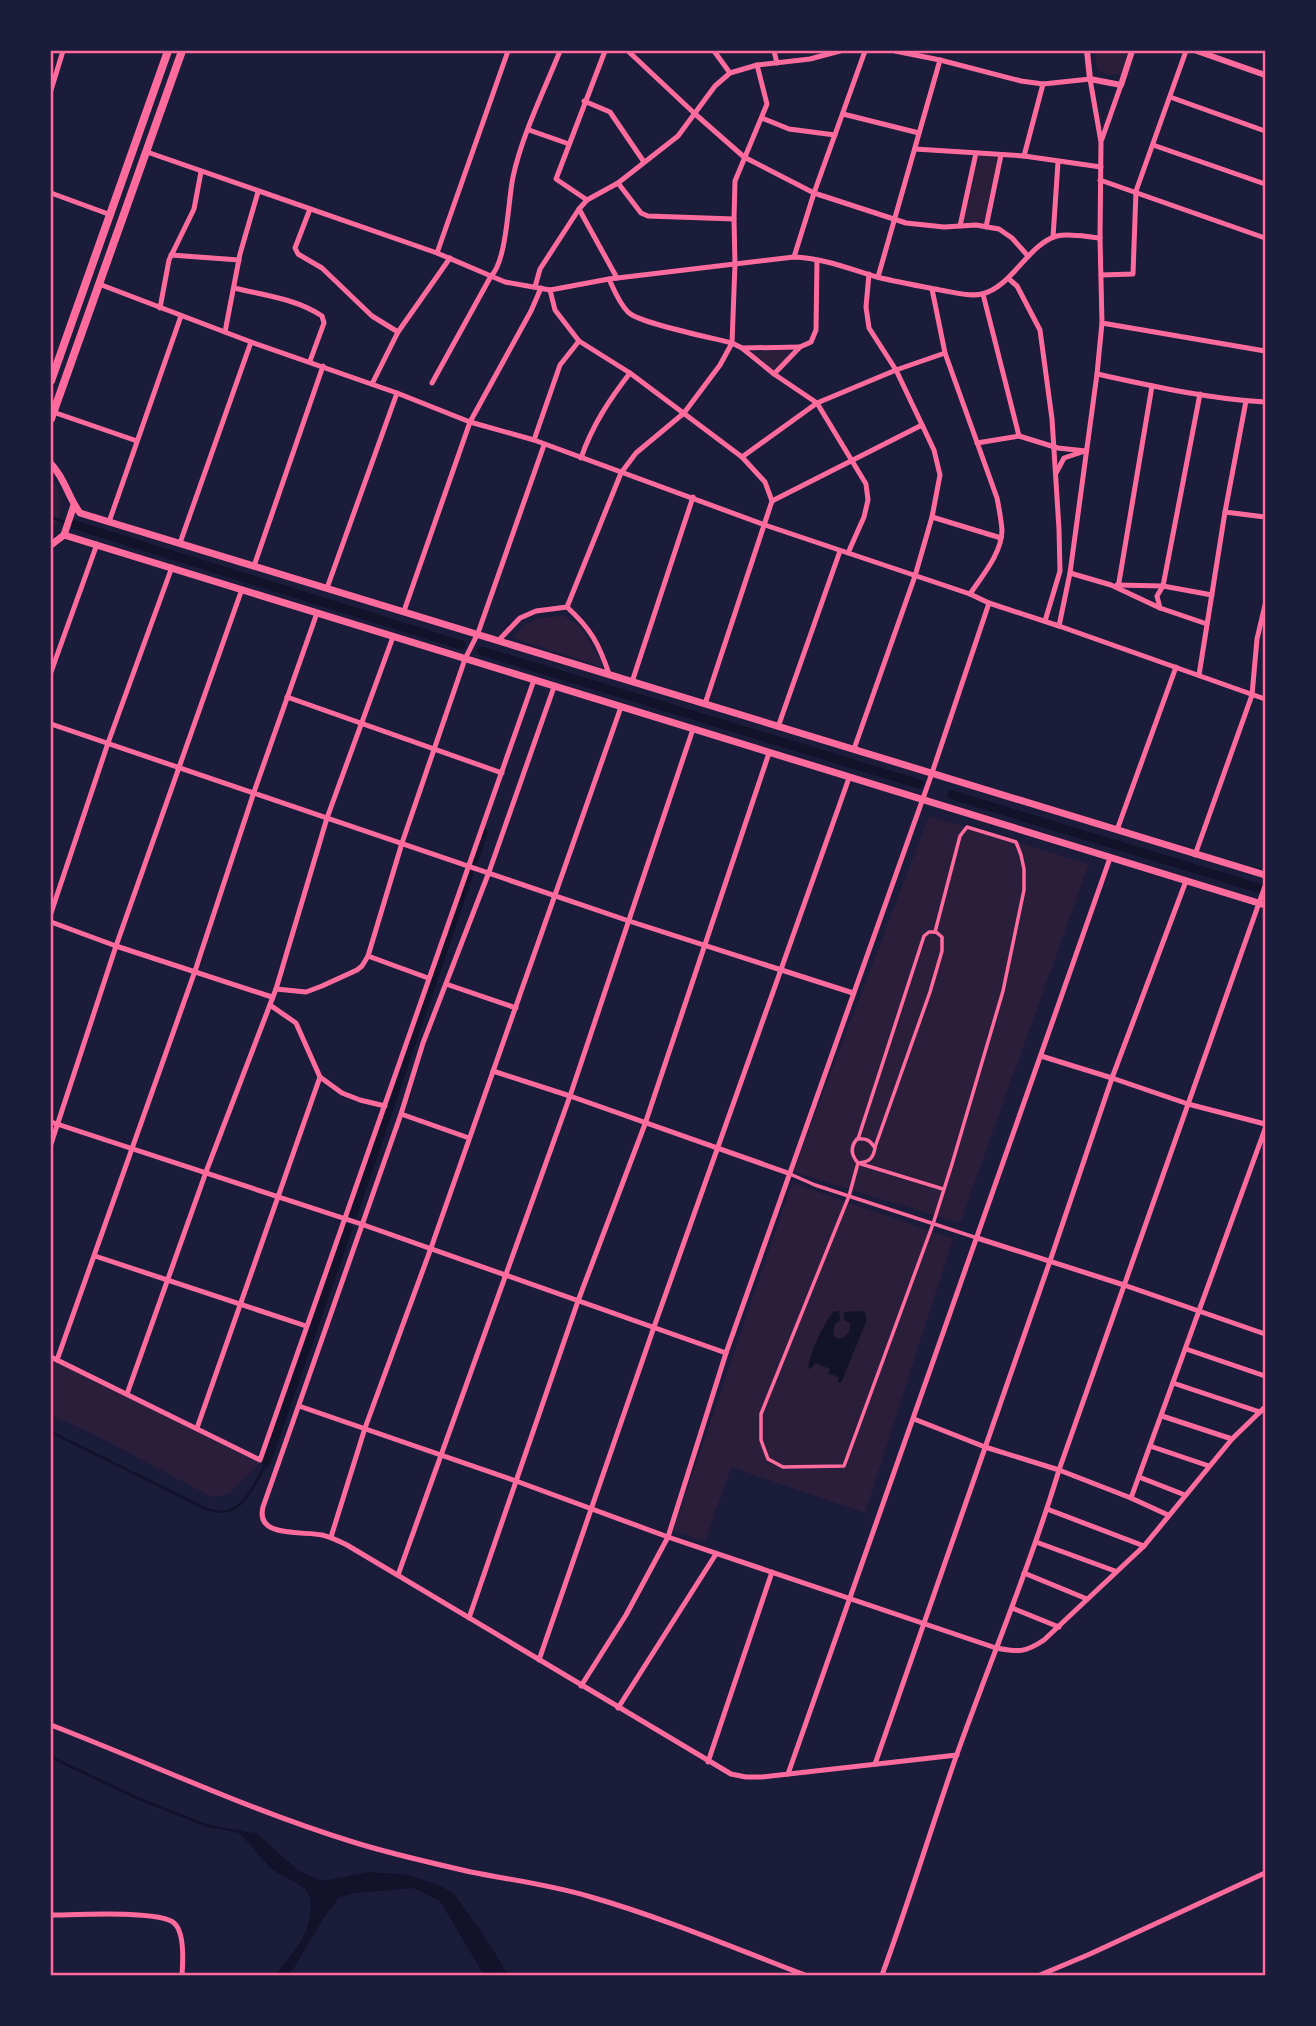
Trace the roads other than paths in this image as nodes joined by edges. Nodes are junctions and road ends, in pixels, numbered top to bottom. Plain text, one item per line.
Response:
1 (63, 51) edge
2 (167, 51) edge
3 (182, 51) edge
4 (508, 51) edge
5 (560, 51) edge
6 (605, 51) edge
7 (628, 51) edge
8 (640, 51) edge
9 (714, 51) edge
10 (774, 51) edge
11 (840, 51) edge
12 (865, 51) edge
13 (895, 51) edge
14 (1087, 51) edge
15 (1132, 51) edge
16 (1186, 51) edge
17 (1197, 51) edge
18 (634, 57) junction
19 (940, 60) junction
20 (777, 63) junction
21 (757, 65) junction
22 (730, 73) junction
23 (1265, 75) edge
24 (1090, 79) junction
25 (1043, 84) junction
26 (1121, 85) junction
27 (51, 90) edge
28 (1170, 97) junction
29 (584, 101) junction
30 (694, 113) junction
31 (843, 114) junction
32 (762, 118) junction
33 (529, 130) junction
34 (1265, 131) edge
35 (919, 132) junction
36 (835, 135) junction
37 (1101, 142) junction
38 (569, 144) junction
39 (1153, 145) junction
40 (915, 149) junction
41 (147, 152) junction
42 (976, 153) junction
43 (1001, 155) junction
44 (1024, 156) junction
45 (744, 157) junction
46 (644, 162) junction
47 (1058, 162) junction
48 (1101, 167) junction
49 (201, 172) junction
50 (1100, 180) junction
51 (618, 183) junction
52 (1265, 184) edge
53 (1136, 191) junction
54 (258, 192) junction
55 (51, 193) edge
56 (814, 193) junction
57 (587, 200) junction
58 (310, 209) junction
59 (579, 209) junction
60 (111, 215) junction
61 (734, 219) junction
62 (894, 220) junction
63 (960, 226) junction
64 (986, 227) junction
65 (1053, 237) junction
66 (1100, 237) junction
67 (1265, 238) edge
68 (437, 253) junction
69 (171, 255) junction
70 (1028, 256) junction
71 (794, 257) junction
72 (450, 258) junction
73 (239, 260) junction
74 (817, 260) junction
75 (735, 264) junction
76 (869, 275) junction
77 (1101, 275) junction
78 (491, 276) junction
79 (878, 277) junction
80 (617, 278) junction
81 (609, 279) junction
82 (1009, 279) junction
83 (99, 285) junction
84 (234, 288) junction
85 (538, 288) junction
86 (932, 289) junction
87 (550, 290) junction
88 (983, 294) junction
89 (160, 308) junction
90 (181, 316) junction
91 (1102, 323) junction
92 (225, 332) junction
93 (398, 332) junction
94 (579, 341) junction
95 (251, 342) junction
96 (732, 343) junction
97 (800, 347) junction
98 (742, 348) junction
99 (1265, 351) edge
100 (945, 353) junction
101 (310, 361) junction
102 (323, 366) junction
103 (896, 370) junction
104 (630, 373) junction
105 (774, 374) junction
106 (1097, 374) junction
107 (51, 381) edge
108 (432, 383) dead end
109 (372, 384) junction
110 (1152, 386) junction
111 (397, 393) junction
112 (1200, 394) junction
113 (1247, 401) junction
114 (1265, 402) edge
115 (817, 403) junction
116 (684, 413) junction
117 (52, 416) edge
118 (470, 422) junction
119 (922, 425) junction
120 (1019, 436) junction
121 (137, 440) junction
122 (534, 440) junction
123 (977, 443) junction
124 (544, 444) junction
125 (1054, 446) junction
126 (1085, 451) junction
127 (742, 457) junction
128 (580, 458) junction
129 (852, 459) junction
130 (51, 464) edge
131 (621, 472) junction
132 (1055, 474) junction
133 (693, 497) junction
134 (772, 500) junction
135 (74, 505) junction
136 (1225, 512) junction
137 (932, 517) junction
138 (1265, 517) edge
139 (109, 522) junction
140 (765, 524) junction
141 (65, 532) junction
142 (1001, 538) junction
143 (180, 543) junction
144 (97, 544) junction
145 (51, 545) edge
146 (840, 551) junction
147 (848, 553) junction
148 (254, 566) junction
149 (172, 567) junction
150 (1060, 571) junction
151 (1070, 573) junction
152 (915, 576) junction
153 (1163, 586) junction
154 (1118, 587) junction
155 (327, 588) junction
156 (242, 589) junction
157 (970, 594) junction
158 (1212, 595) junction
159 (989, 603) junction
160 (1265, 605) edge
161 (567, 607) junction
162 (1160, 608) junction
163 (404, 611) junction
164 (317, 613) junction
165 (1045, 621) junction
166 (1207, 624) junction
167 (1059, 625) junction
168 (478, 634) junction
169 (393, 637) junction
170 (1257, 639) junction
171 (499, 640) junction
172 (1265, 641) edge
173 (465, 659) junction
174 (1176, 667) junction
175 (51, 672) edge
176 (610, 674) junction
177 (1199, 675) junction
178 (534, 680) junction
179 (632, 682) junction
180 (554, 687) junction
181 (1252, 695) junction
182 (287, 697) junction
183 (1265, 699) edge
184 (705, 704) junction
185 (621, 707) junction
186 (360, 723) junction
187 (51, 724) edge
188 (778, 727) junction
189 (693, 729) junction
190 (108, 743) junction
191 (854, 749) junction
192 (434, 750) junction
193 (769, 753) junction
194 (180, 767) junction
195 (502, 773) junction
196 (932, 773) junction
197 (849, 778) junction
198 (254, 792) junction
199 (922, 800) junction
200 (327, 818) junction
201 (1117, 830) junction
202 (402, 842) junction
203 (1195, 855) junction
204 (1110, 858) junction
205 (469, 866) junction
206 (489, 872) junction
207 (1265, 875) edge
208 (1186, 881) junction
209 (1265, 886) edge
210 (556, 895) junction
211 (1262, 902) edge
212 (51, 913) edge
213 (629, 921) junction
214 (51, 922) edge
215 (935, 932) junction
216 (116, 946) junction
217 (705, 946) junction
218 (368, 956) junction
219 (195, 971) junction
220 (782, 971) junction
221 (428, 978) junction
222 (446, 984) junction
223 (276, 989) junction
224 (853, 993) junction
225 (272, 997) junction
226 (270, 1005) junction
227 (516, 1008) junction
228 (1041, 1056) junction
229 (493, 1071) junction
230 (320, 1077) junction
231 (1112, 1078) junction
232 (570, 1096) junction
233 (1188, 1104) junction
234 (384, 1106) junction
235 (401, 1114) junction
236 (51, 1122) edge
237 (58, 1124) junction
238 (645, 1124) junction
239 (1265, 1127) edge
240 (469, 1138) junction
241 (858, 1139) junction
242 (51, 1144) edge
243 (875, 1147) junction
244 (131, 1149) junction
245 (718, 1149) junction
246 (858, 1164) junction
247 (206, 1172) junction
248 (788, 1173) junction
249 (944, 1189) junction
250 (849, 1196) junction
251 (278, 1198) junction
252 (346, 1220) junction
253 (360, 1224) junction
254 (933, 1224) junction
255 (976, 1238) junction
256 (431, 1248) junction
257 (96, 1256) junction
258 (1050, 1261) junction
259 (506, 1275) junction
260 (170, 1279) junction
261 (1124, 1285) junction
262 (578, 1301) junction
263 (240, 1304) junction
264 (1200, 1312) junction
265 (306, 1326) junction
266 (654, 1327) junction
267 (1265, 1335) edge
268 (1186, 1349) junction
269 (726, 1353) junction
270 (54, 1359) edge
271 (1265, 1376) edge
272 (1174, 1383) junction
273 (127, 1394) junction
274 (299, 1406) junction
275 (1263, 1409) edge
276 (1162, 1416) junction
277 (914, 1419) junction
278 (197, 1428) junction
279 (365, 1428) junction
280 (1232, 1439) junction
281 (1150, 1446) junction
282 (985, 1447) junction
283 (442, 1455) junction
284 (1209, 1466) junction
285 (1059, 1470) junction
286 (1139, 1477) junction
287 (516, 1480) junction
288 (1185, 1495) junction
289 (1131, 1498) junction
290 (592, 1508) junction
291 (1047, 1510) junction
292 (1168, 1515) junction
293 (331, 1537) junction
294 (668, 1537) junction
295 (1036, 1542) junction
296 (1144, 1546) junction
297 (716, 1554) junction
298 (772, 1572) junction
299 (1115, 1572) junction
300 (1024, 1573) junction
301 (398, 1575) junction
302 (849, 1598) junction
303 (1087, 1599) junction
304 (1012, 1608) junction
305 (469, 1618) junction
306 (923, 1623) junction
307 (1059, 1627) junction
308 (996, 1648) junction
309 (540, 1660) junction
310 (581, 1686) junction
311 (618, 1708) junction
312 (51, 1725) edge
313 (957, 1755) junction
314 (708, 1762) junction
315 (875, 1764) junction
316 (788, 1774) junction
317 (1265, 1872) edge
318 (51, 1915) edge
319 (182, 1975) edge
320 (805, 1975) edge
321 (882, 1975) edge
322 (1040, 1975) edge

1 - 27 street
2 - 60 main road
3 - 41 main road
4 - 68 street
5 - 33 street
6 - 29 street
7 - 18 street
8 - 18 street
9 - 22 street
10 - 20 street
11 - 20 street
12 - 31 street
13 - 19 street
14 - 24 street
15 - 26 street
16 - 28 street
17 - 23 street
18 - 30 street
19 - 25 street
19 - 35 street
20 - 21 street
21 - 22 street
21 - 32 street
22 - 30 street
24 - 25 street
24 - 26 street
24 - 37 street
25 - 44 street
26 - 37 street
28 - 34 street
28 - 39 street
29 - 38 street
29 - 46 street
30 - 45 street
30 - 46 street
31 - 35 street
31 - 36 street
32 - 36 street
32 - 45 street
33 - 38 street
33 - 78 street
35 - 40 street
36 - 56 street
37 - 48 street
38 - 57 street
39 - 52 street
39 - 53 street
40 - 42 street
40 - 62 street
41 - 49 street
41 - 83 main road
42 - 43 street
42 - 63 street
43 - 44 street
43 - 64 street
44 - 47 street
45 - 56 street
45 - 61 street
46 - 51 street
47 - 48 street
47 - 65 street
48 - 50 street
49 - 54 street
49 - 69 street
50 - 53 street
50 - 66 street
51 - 57 street
51 - 61 street
53 - 67 street
53 - 77 street
54 - 58 street
54 - 73 street
55 - 60 street
56 - 62 street
56 - 71 street
57 - 59 street
58 - 68 street
58 - 93 street
59 - 80 street
59 - 85 street
60 - 107 main road
61 - 75 street
62 - 63 street
62 - 79 street
63 - 64 street
64 - 70 street
65 - 66 street
65 - 70 street
66 - 77 street
68 - 72 street
69 - 73 street
69 - 89 street
70 - 82 street
71 - 74 street
71 - 75 street
72 - 78 street
72 - 93 street
73 - 84 street
74 - 76 street
74 - 97 street
75 - 80 street
75 - 96 street
76 - 79 street
76 - 103 street
77 - 91 street
78 - 85 street
78 - 108 street
79 - 86 street
80 - 81 street
81 - 87 street
81 - 96 street
82 - 88 street
82 - 125 street
83 - 89 street
83 - 117 main road
84 - 92 street
84 - 101 street
85 - 87 street
85 - 118 street
86 - 88 street
86 - 100 street
87 - 94 street
88 - 120 street
89 - 90 street
90 - 92 street
90 - 121 street
91 - 99 street
91 - 106 street
92 - 95 street
93 - 109 street
94 - 104 street
94 - 122 street
95 - 101 street
95 - 143 street
96 - 98 street
96 - 116 street
97 - 98 street
97 - 105 street
98 - 105 street
100 - 103 street
100 - 123 street
101 - 102 street
102 - 109 street
102 - 148 street
103 - 115 street
103 - 119 street
104 - 116 street
104 - 128 street
105 - 115 street
106 - 110 street
106 - 126 street
109 - 111 street
110 - 112 street
110 - 154 street
111 - 118 street
111 - 155 street
112 - 113 street
112 - 153 street
113 - 114 street
113 - 136 street
115 - 127 street
115 - 129 street
116 - 127 street
116 - 131 street
117 - 121 street
118 - 122 street
118 - 163 street
119 - 129 street
119 - 137 street
120 - 123 street
120 - 125 street
121 - 139 street
122 - 124 street
123 - 142 street
124 - 128 street
124 - 168 street
125 - 126 street
125 - 132 street
126 - 132 street
126 - 151 street
127 - 134 street
128 - 131 street
129 - 134 street
129 - 147 street
130 - 135 main road
131 - 133 street
131 - 161 street
132 - 150 street
133 - 140 street
133 - 179 street
134 - 140 street
135 - 139 main road
135 - 141 main road
136 - 138 street
136 - 158 street
137 - 142 street
137 - 152 street
139 - 143 main road
140 - 146 street
140 - 184 street
141 - 144 main road
141 - 145 main road
142 - 157 street
143 - 148 main road
144 - 149 main road
144 - 175 street
146 - 147 street
146 - 188 street
147 - 152 street
148 - 155 main road
149 - 156 main road
149 - 190 street
150 - 151 street
150 - 165 street
151 - 154 street
151 - 167 street
152 - 157 street
152 - 191 street
153 - 154 street
153 - 158 street
153 - 162 street
154 - 162 street
155 - 163 main road
156 - 164 main road
156 - 194 street
157 - 159 street
158 - 166 street
159 - 165 street
159 - 196 street
160 - 170 street
161 - 171 street
161 - 176 street
162 - 166 street
163 - 168 main road
164 - 169 main road
164 - 182 street
165 - 167 street
166 - 177 street
167 - 174 street
168 - 171 main road
168 - 173 street
169 - 173 main road
169 - 186 street
170 - 172 street
170 - 181 street
171 - 176 main road
173 - 178 main road
173 - 192 street
174 - 177 street
174 - 201 street
176 - 179 main road
177 - 181 street
178 - 180 main road
178 - 195 street
179 - 184 main road
180 - 185 main road
180 - 206 street
181 - 183 street
181 - 203 street
182 - 186 street
182 - 198 street
184 - 188 main road
185 - 189 main road
185 - 210 street
186 - 192 street
186 - 200 street
187 - 190 street
188 - 191 main road
189 - 193 main road
189 - 213 street
190 - 194 street
190 - 212 street
191 - 196 main road
192 - 195 street
192 - 202 street
193 - 197 main road
193 - 217 street
194 - 198 street
194 - 216 street
195 - 205 street
196 - 199 street
196 - 201 main road
197 - 199 main road
197 - 220 street
198 - 200 street
198 - 219 street
199 - 204 main road
199 - 224 street
200 - 202 street
200 - 223 street
201 - 203 main road
202 - 205 street
202 - 218 street
203 - 207 main road
204 - 208 main road
204 - 228 street
205 - 206 street
205 - 221 street
206 - 210 street
206 - 222 street
208 - 211 main road
208 - 231 street
209 - 211 street
210 - 213 street
210 - 227 street
211 - 233 street
213 - 217 street
213 - 232 street
214 - 216 street
215 - 241 street
215 - 243 street
215 - 249 street
216 - 219 street
216 - 237 street
217 - 220 street
217 - 238 street
218 - 221 street
218 - 223 street
219 - 225 street
219 - 244 street
220 - 224 street
220 - 245 street
221 - 234 street
222 - 227 street
222 - 235 street
223 - 225 street
224 - 248 street
225 - 226 street
226 - 230 street
226 - 247 street
227 - 229 street
228 - 231 street
228 - 255 street
229 - 232 street
229 - 240 street
230 - 234 street
230 - 251 street
231 - 233 street
231 - 258 street
232 - 238 street
232 - 259 street
233 - 239 street
233 - 261 street
234 - 252 street
235 - 240 street
235 - 253 street
236 - 237 street
237 - 242 street
237 - 244 street
238 - 245 street
238 - 262 street
239 - 264 street
240 - 256 street
241 - 243 street
241 - 246 street
243 - 246 street
244 - 247 street
244 - 257 street
245 - 248 street
245 - 266 street
246 - 249 street
246 - 250 street
247 - 251 street
247 - 260 street
248 - 250 street
248 - 269 street
249 - 254 street
250 - 254 street
250 - 254 street
251 - 252 street
251 - 263 street
252 - 253 street
252 - 265 street
253 - 256 street
253 - 274 street
254 - 255 street
255 - 258 street
255 - 277 street
256 - 259 street
256 - 279 street
257 - 260 street
257 - 270 street
258 - 261 street
258 - 282 street
259 - 262 street
259 - 283 street
260 - 263 street
260 - 273 street
261 - 264 street
261 - 285 street
262 - 266 street
262 - 287 street
263 - 265 street
263 - 278 street
264 - 267 street
264 - 268 street
265 - 278 street
266 - 269 street
266 - 290 street
268 - 271 street
268 - 272 street
269 - 294 street
270 - 273 street
272 - 275 street
272 - 276 street
273 - 278 street
274 - 279 street
274 - 293 street
275 - 280 street
276 - 280 street
276 - 281 street
277 - 282 street
277 - 302 street
279 - 283 street
279 - 293 street
280 - 284 street
281 - 284 street
281 - 286 street
282 - 285 street
282 - 306 street
283 - 287 street
283 - 301 street
284 - 288 street
285 - 289 street
285 - 291 street
286 - 288 street
286 - 289 street
287 - 290 street
287 - 305 street
288 - 292 street
289 - 292 street
290 - 294 street
290 - 309 street
291 - 295 street
291 - 296 street
292 - 296 street
293 - 301 street
294 - 297 street
294 - 310 street
295 - 299 street
295 - 300 street
296 - 299 street
297 - 298 street
297 - 311 street
298 - 302 street
298 - 314 street
299 - 303 street
300 - 303 street
300 - 304 street
301 - 305 street
302 - 306 street
302 - 316 street
303 - 307 street
304 - 307 street
304 - 308 street
305 - 309 street
306 - 308 street
306 - 315 street
307 - 308 street
308 - 313 street
309 - 310 street
310 - 311 street
311 - 314 street
312 - 320 street
313 - 315 street
313 - 321 street
314 - 316 street
315 - 316 street
317 - 322 street
318 - 319 street

